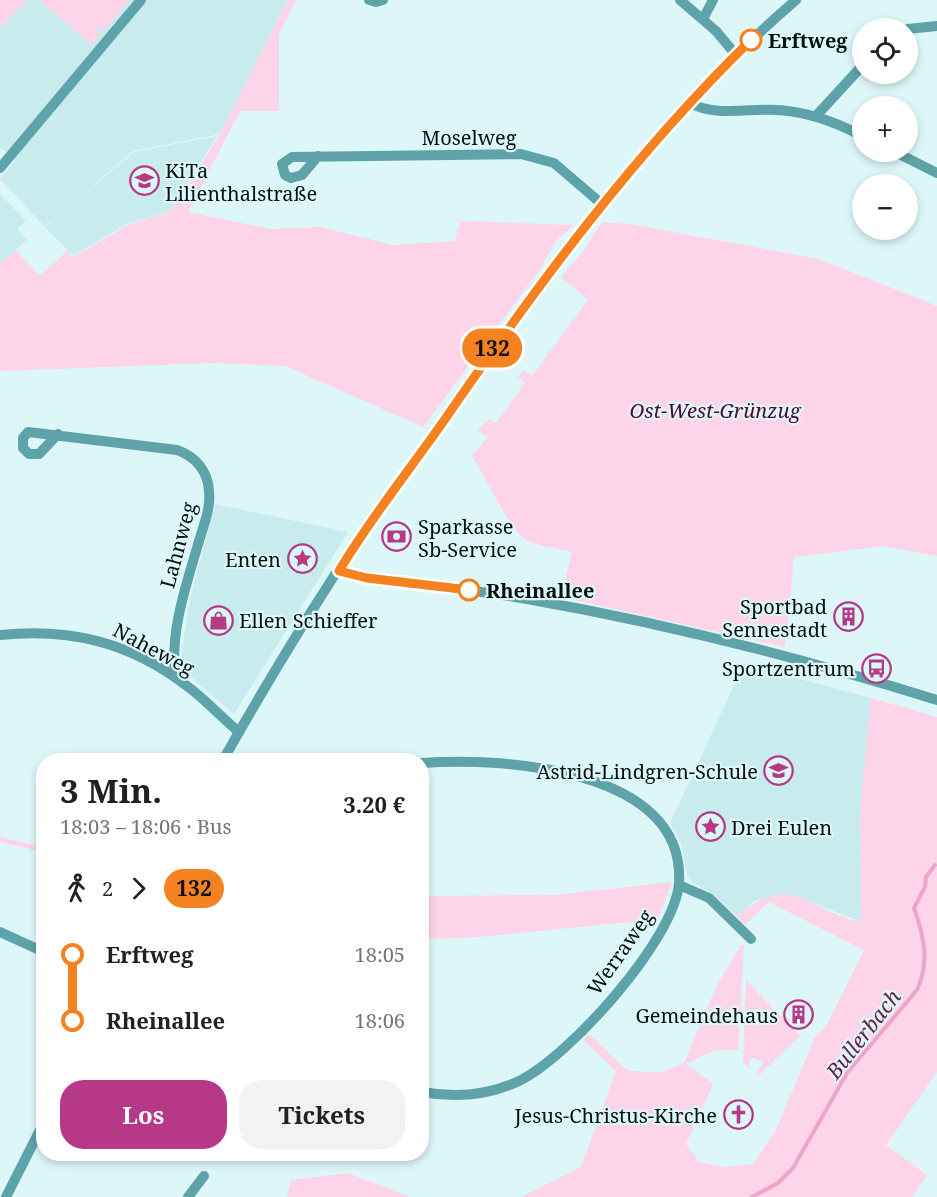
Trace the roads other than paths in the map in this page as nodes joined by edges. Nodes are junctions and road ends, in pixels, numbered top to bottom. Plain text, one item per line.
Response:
1 (141, 0) edge
2 (369, 0) edge
3 (383, 0) edge
4 (680, 0) edge
5 (713, 0) edge
6 (796, 0) edge
7 (703, 19) junction
8 (937, 26) edge
9 (918, 28) edge
10 (736, 55) junction
11 (852, 77) edge
12 (690, 103) junction
13 (816, 116) junction
14 (852, 131) edge
15 (318, 156) dead end
16 (915, 162) edge
17 (0, 168) edge
18 (937, 173) edge
19 (603, 205) junction
20 (58, 434) dead end
21 (339, 571) junction
22 (0, 635) edge
23 (175, 677) junction
24 (937, 700) edge
25 (239, 732) junction
26 (227, 753) edge
27 (429, 763) edge
28 (679, 885) junction
29 (0, 932) edge
30 (751, 939) dead end
31 (36, 948) edge
32 (429, 1093) edge
33 (36, 1138) edge
34 (204, 1176) dead end
35 (6, 1197) edge
36 (188, 1197) edge

1 - 17 street
2 - 3 street
4 - 7 street
5 - 7 street
6 - 10 street
7 - 10 street
8 - 9 street
10 - 12 street
11 - 13 street
12 - 13 street
12 - 19 street
13 - 14 street
15 - 19 street, Moselweg
16 - 18 street
19 - 21 street
20 - 23 street, Lahnweg
21 - 24 street
21 - 25 street
22 - 23 street, Naheweg
23 - 25 street, Naheweg
25 - 26 street
27 - 28 street, Werraweg
28 - 30 street
28 - 32 street, Werraweg
29 - 31 street
33 - 35 street
34 - 36 street

